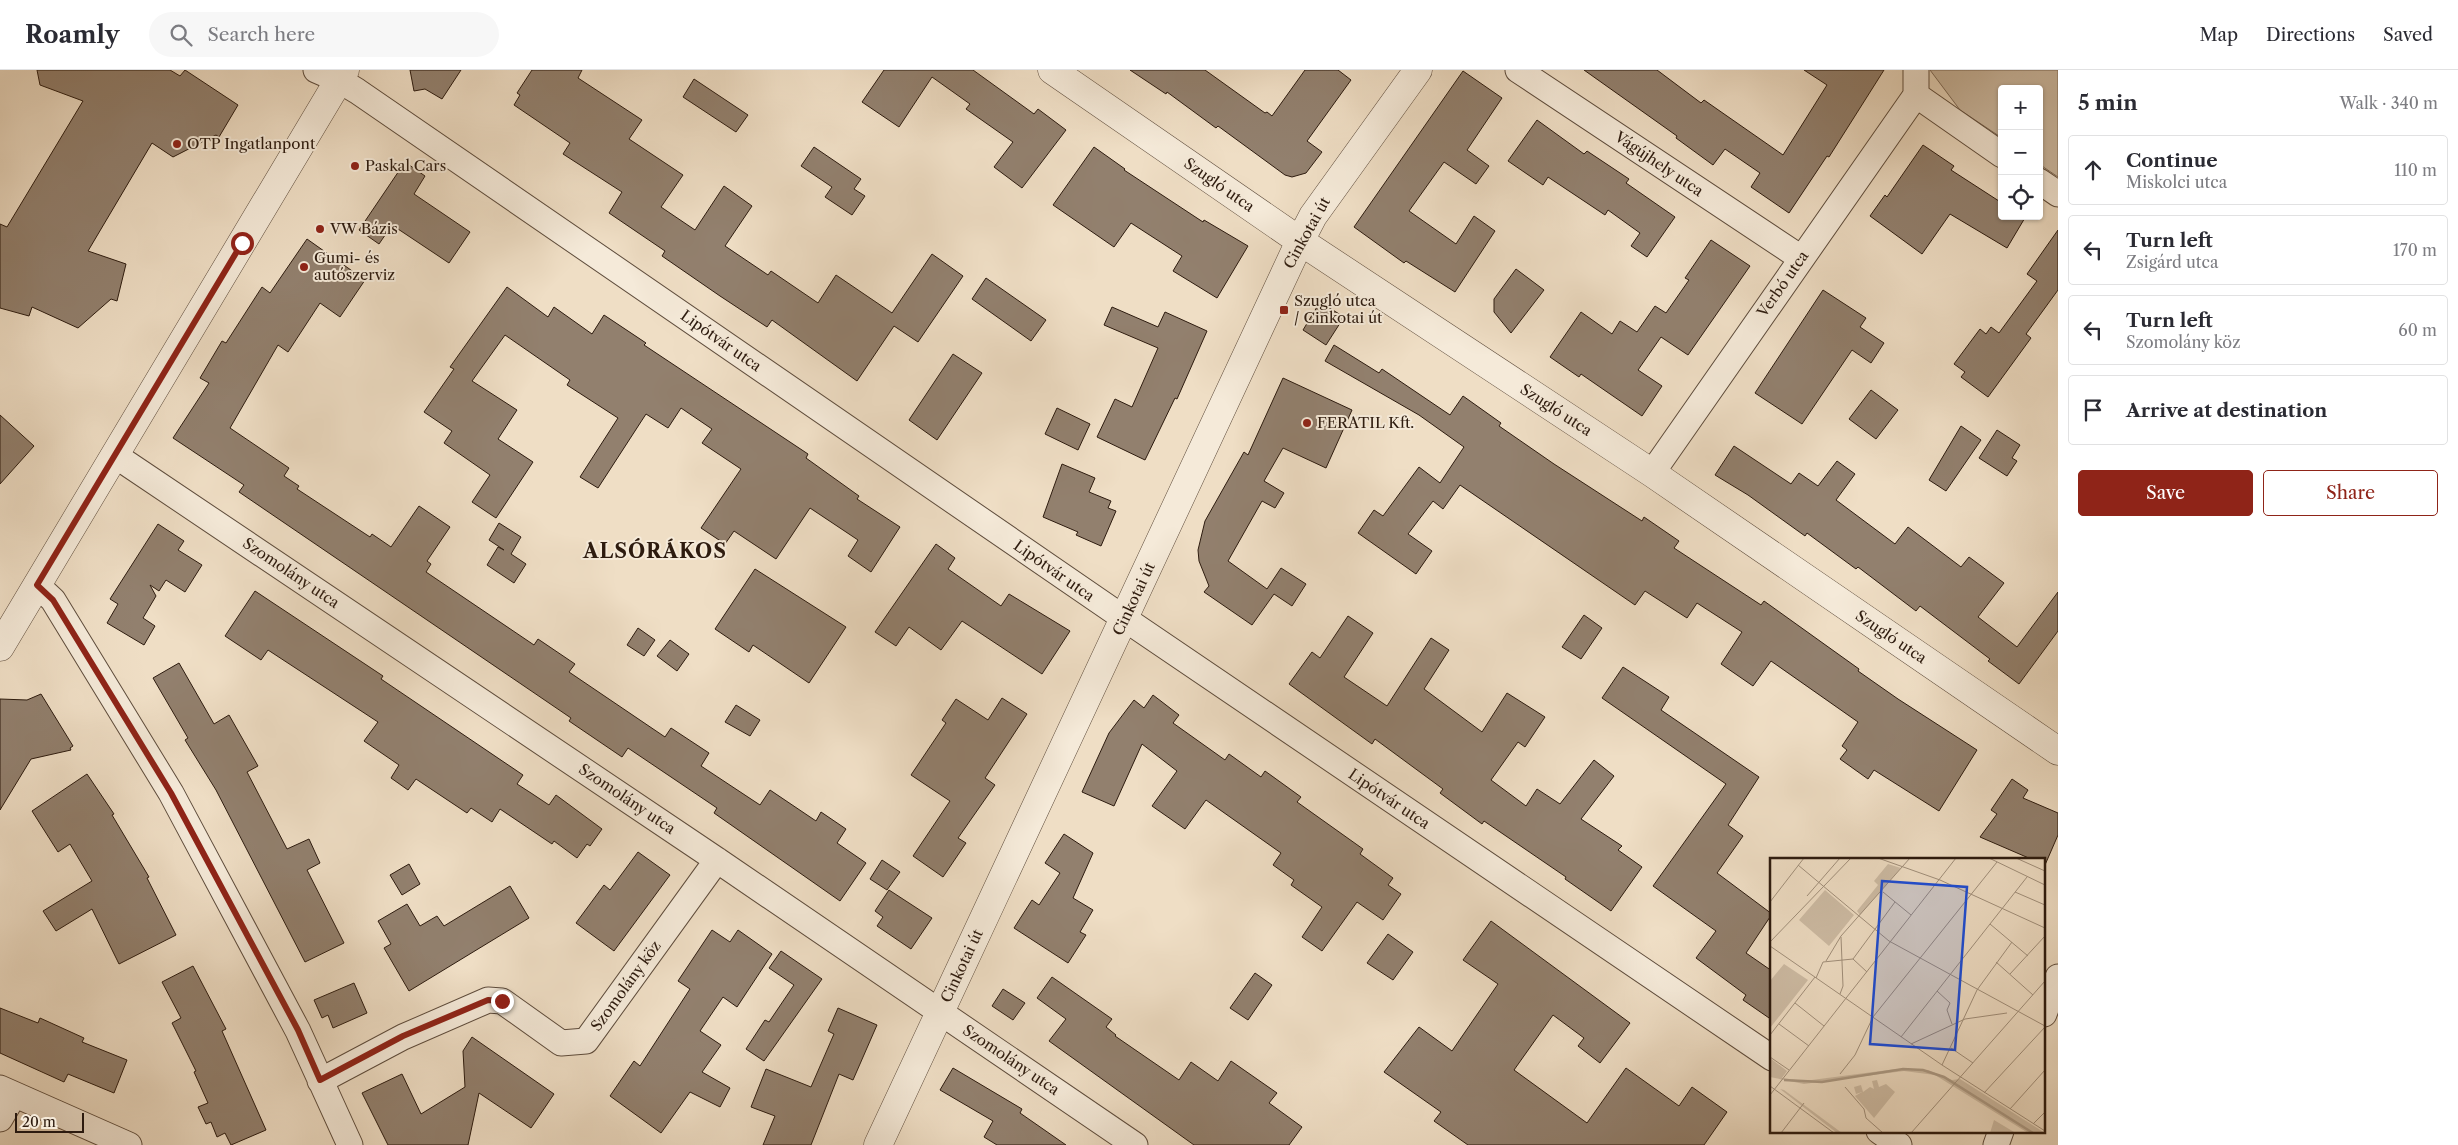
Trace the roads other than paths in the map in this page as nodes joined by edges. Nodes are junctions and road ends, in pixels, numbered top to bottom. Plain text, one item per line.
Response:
1 (1052, 70) edge
2 (1418, 70) edge
3 (1518, 70) edge
4 (1916, 70) edge
5 (333, 73) edge
6 (1916, 96) junction
7 (1998, 152) edge
8 (2043, 184) edge
9 (2058, 194) edge
10 (1300, 241) junction
11 (1801, 258) junction
12 (116, 456) junction
13 (1652, 474) junction
14 (37, 585) junction
15 (1125, 620) junction
16 (0, 647) edge
17 (2058, 751) edge
18 (717, 860) junction
19 (2058, 977) edge
20 (2046, 1009) edge
21 (940, 1012) junction
22 (1770, 1057) edge
23 (320, 1080) junction
24 (7, 1092) edge
25 (0, 1119) edge
26 (1880, 1132) edge
27 (2001, 1132) edge
28 (129, 1145) edge
29 (350, 1145) edge
30 (878, 1145) edge
31 (1135, 1145) edge
32 (1899, 1145) edge
33 (1996, 1145) edge

1 - 10 street, Szugló utca
2 - 10 street, Cinkotai út
3 - 11 street, Vágújhely utca
4 - 6 street
5 - 12 street
5 - 15 street, Lipótvár utca
6 - 7 street
6 - 11 street, Verbó utca
8 - 9 street
10 - 13 street, Szugló utca
10 - 15 street, Cinkotai út
11 - 13 street, Verbó utca
12 - 14 street
12 - 18 street, Szomolány utca
13 - 17 street, Szugló utca
14 - 16 street
14 - 23 street
15 - 21 street, Cinkotai út
15 - 22 street, Lipótvár utca
18 - 21 street, Szomolány utca
18 - 23 street, Szomolány köz
19 - 20 street
21 - 30 street, Cinkotai út
21 - 31 street, Szomolány utca
23 - 29 street
24 - 25 street
24 - 28 street
26 - 32 street
27 - 33 street

